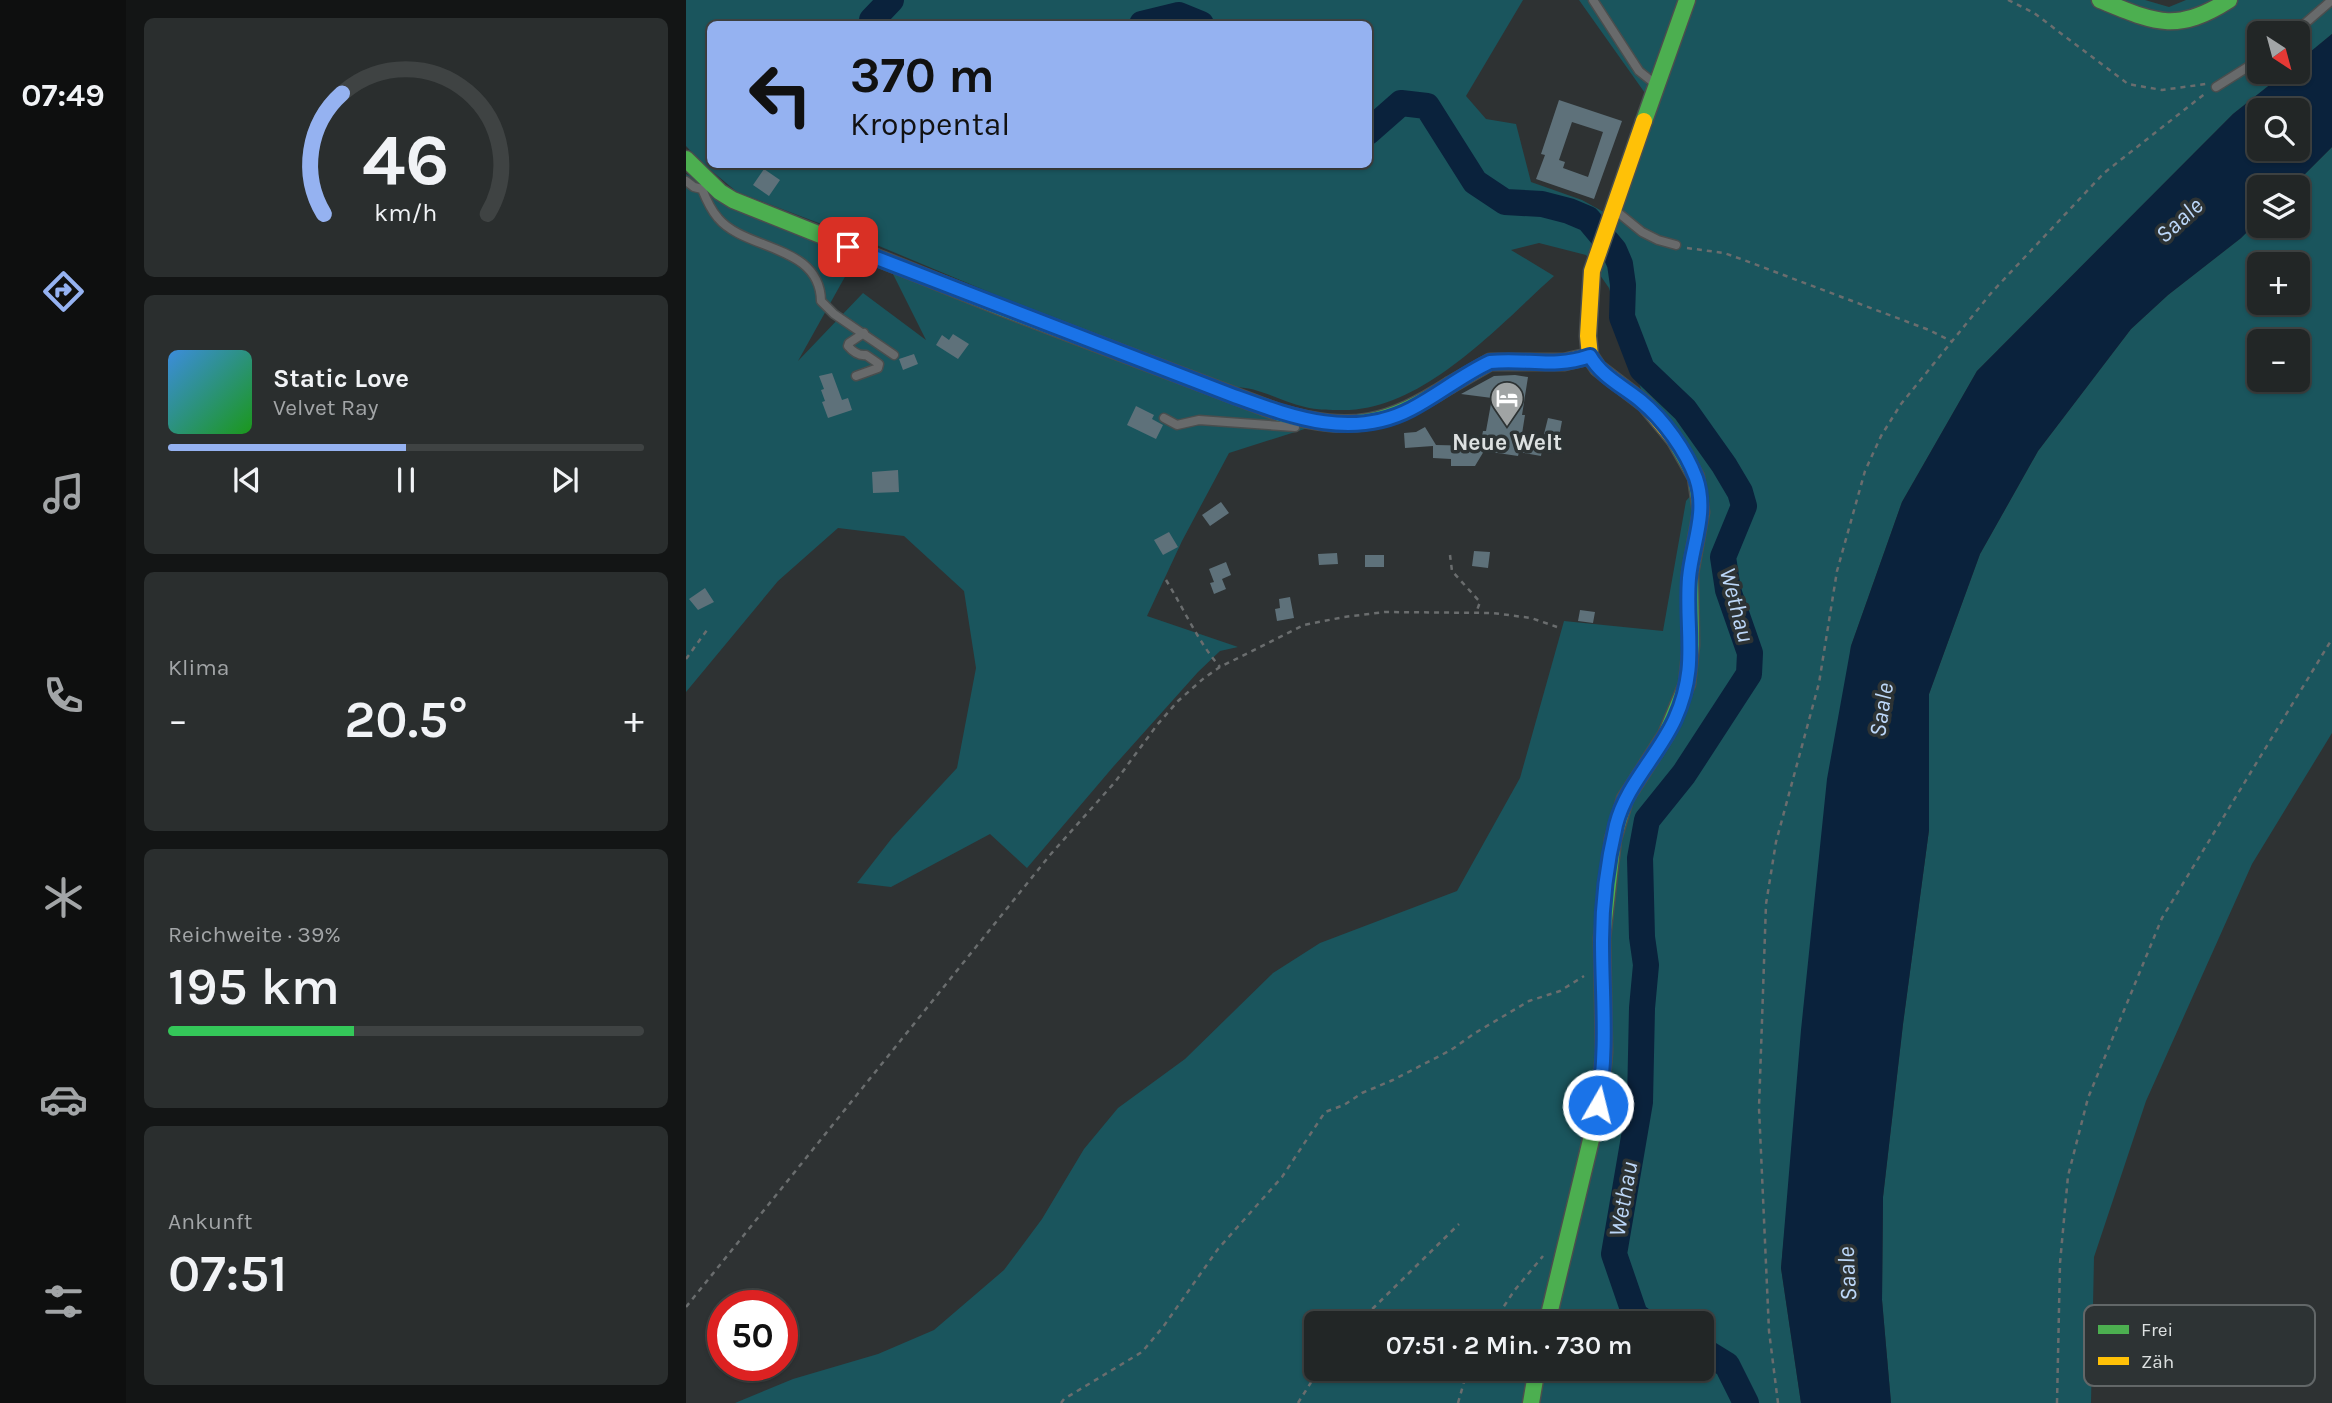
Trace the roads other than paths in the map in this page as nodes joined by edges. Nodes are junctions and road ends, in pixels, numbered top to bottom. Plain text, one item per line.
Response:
1 (1593, 0) edge
2 (1687, 0) edge
3 (2100, 0) edge
4 (2229, 0) edge
5 (2332, 0) edge
6 (2308, 21) edge
7 (2247, 68) edge
8 (1657, 84) junction
9 (2216, 87) road end
10 (686, 159) edge
11 (686, 181) edge
12 (705, 185) junction
13 (1610, 214) junction
14 (1676, 246) road end
15 (864, 333) junction
16 (894, 355) dead end
17 (1590, 356) junction
18 (856, 376) dead end
19 (1164, 418) dead end
20 (1305, 420) junction
21 (1550, 1311) edge
22 (1535, 1381) edge
23 (1531, 1403) edge

1 - 8 lane
2 - 8 main road
3 - 4 main road
5 - 6 lane
7 - 9 lane
8 - 13 main road
10 - 12 main road
11 - 12 lane
12 - 15 lane
12 - 20 main road
13 - 14 lane
13 - 17 main road
15 - 16 lane
15 - 18 lane
17 - 20 main road
17 - 21 main road
19 - 20 lane
22 - 23 main road

